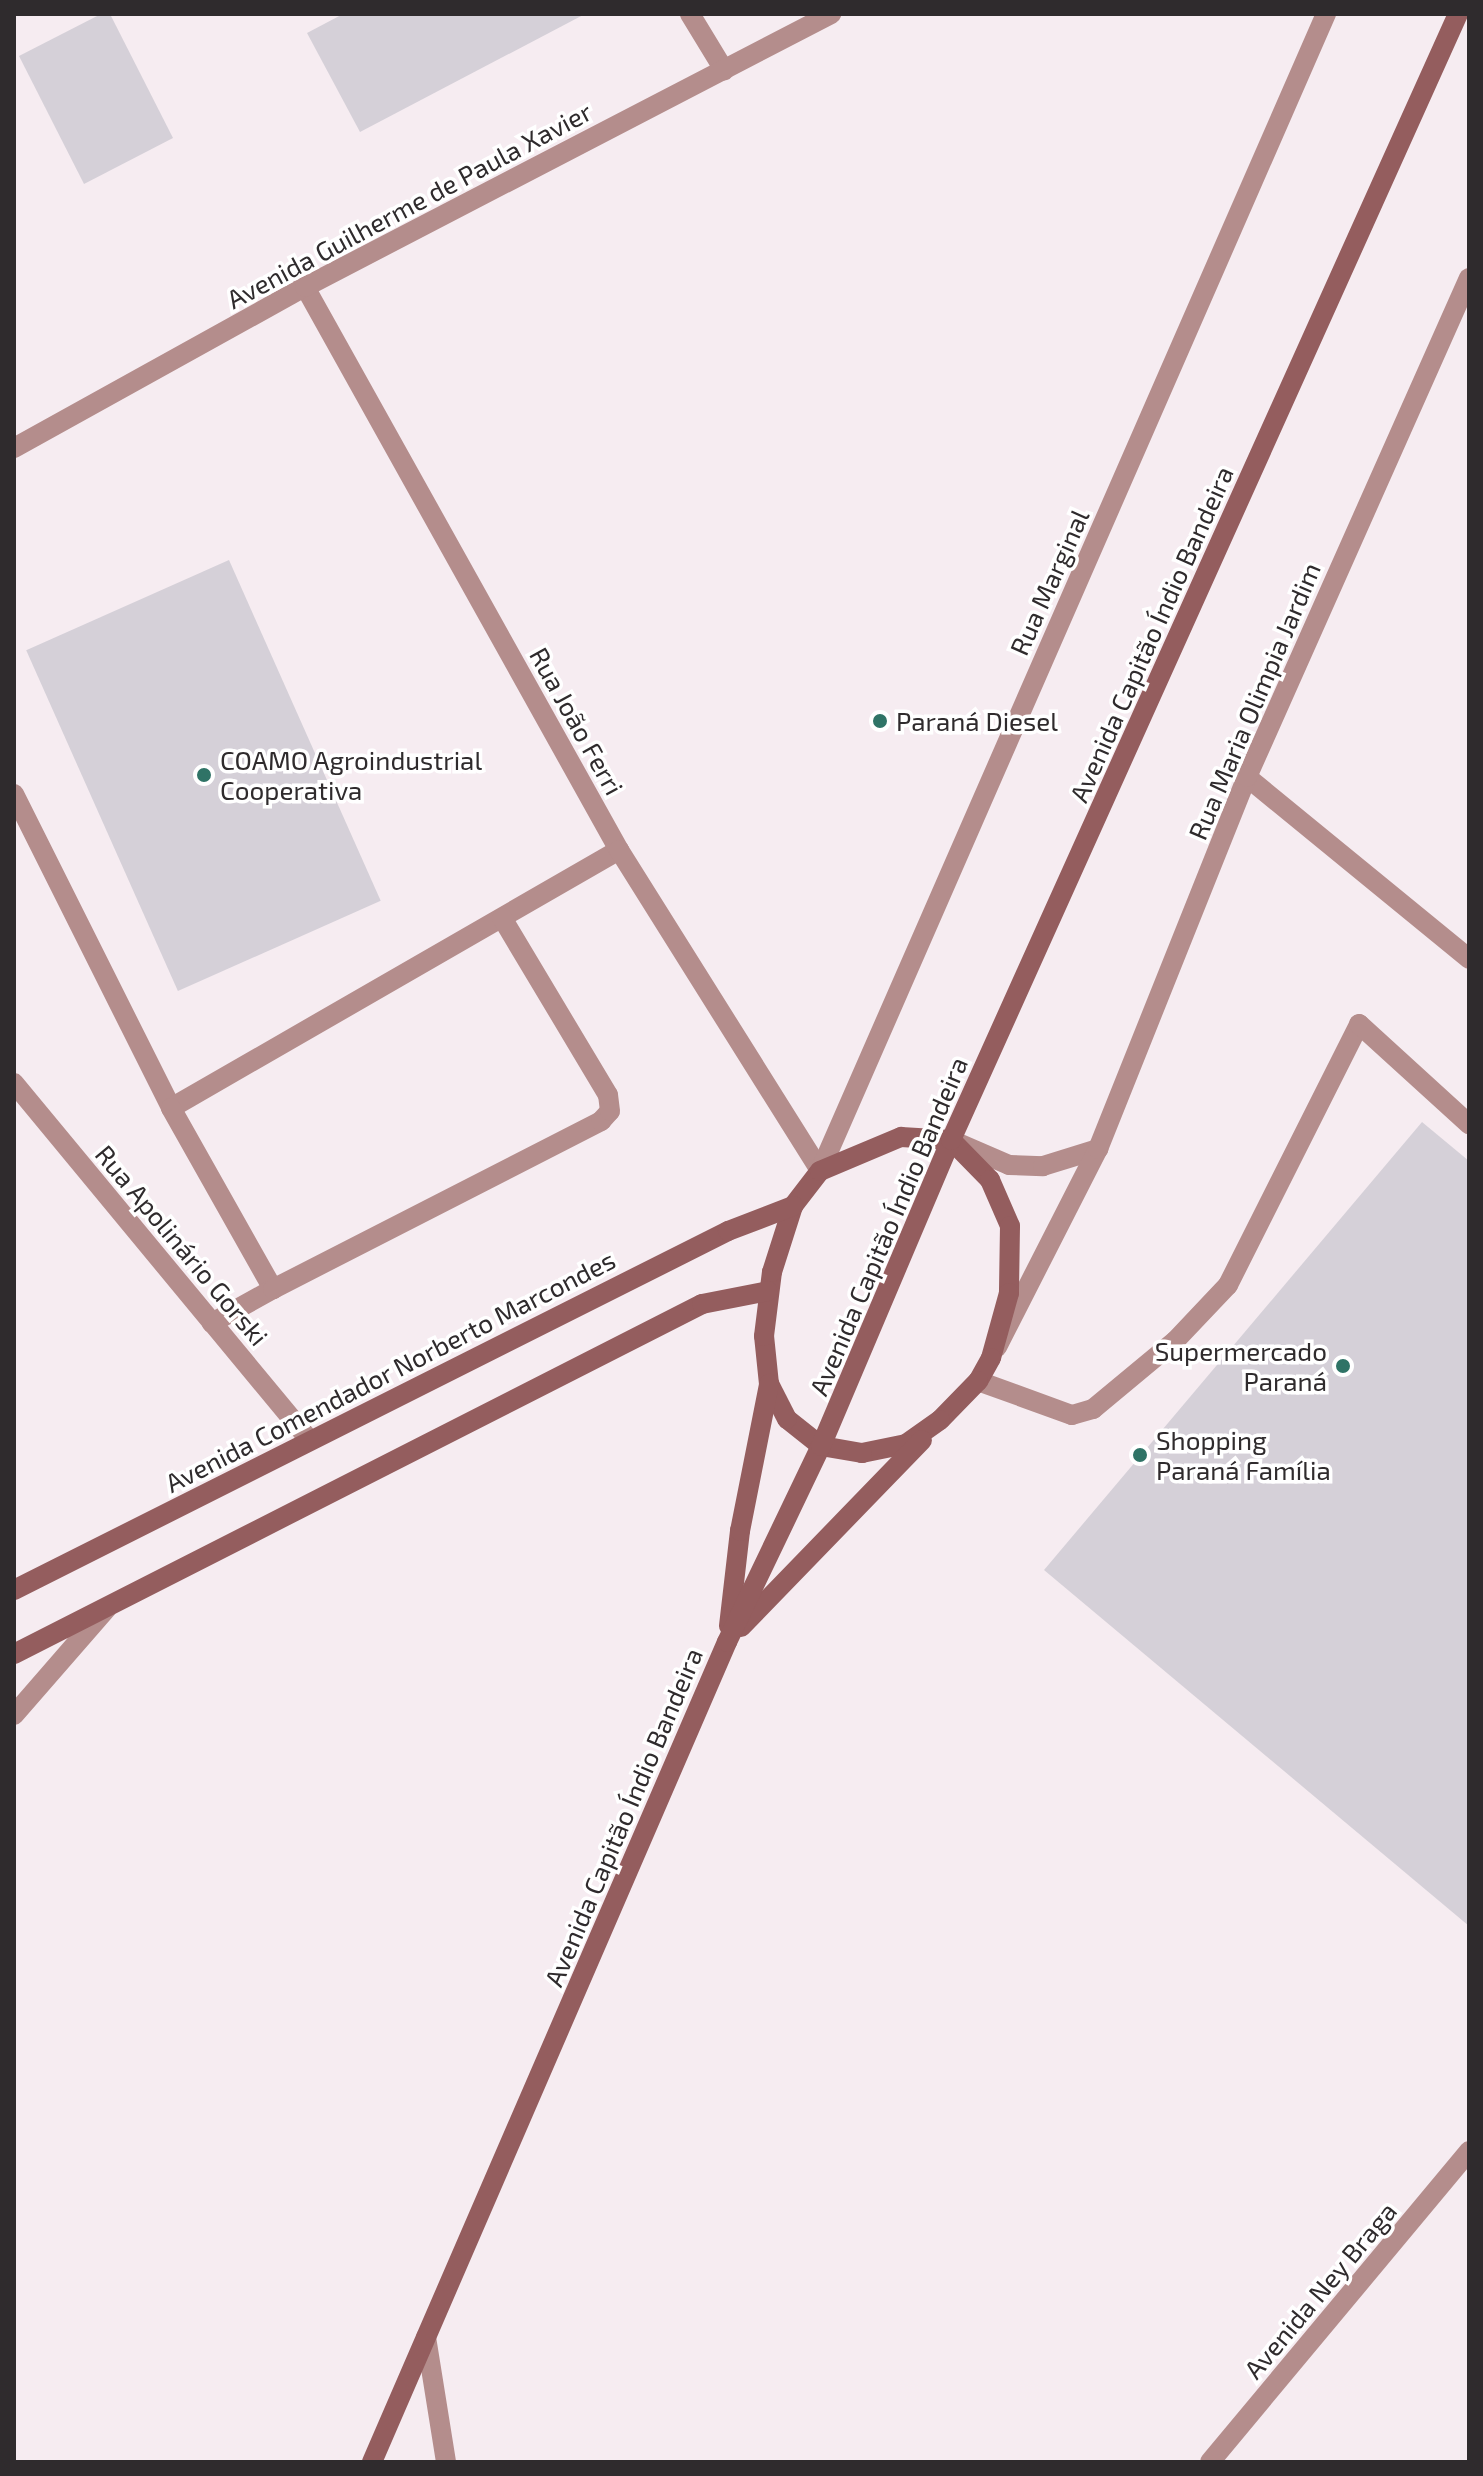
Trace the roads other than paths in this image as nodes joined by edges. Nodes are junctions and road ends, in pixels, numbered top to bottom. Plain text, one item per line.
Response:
1 (690, 14) edge
2 (831, 14) edge
3 (1326, 14) edge
4 (1458, 14) edge
5 (724, 70) junction
6 (1469, 278) edge
7 (305, 287) junction
8 (14, 448) edge
9 (1247, 777) junction
10 (14, 794) edge
11 (619, 850) junction
12 (502, 918) junction
13 (1469, 959) edge
14 (14, 1083) edge
15 (171, 1108) junction
16 (1469, 1124) edge
17 (951, 1140) junction
18 (1098, 1149) junction
19 (820, 1171) junction
20 (793, 1206) junction
21 (273, 1289) junction
22 (768, 1291) junction
23 (212, 1323) junction
24 (991, 1358) junction
25 (978, 1381) junction
26 (769, 1384) junction
27 (940, 1420) junction
28 (309, 1440) junction
29 (821, 1446) junction
30 (14, 1590) edge
31 (107, 1608) junction
32 (727, 1642) junction
33 (14, 1654) edge
34 (14, 1715) edge
35 (1469, 2151) edge
36 (426, 2337) junction
37 (372, 2462) edge
38 (446, 2462) edge
39 (1210, 2462) edge

1 - 5 street
2 - 5 street, Avenida Guilherme de Paula Xavier
3 - 19 street, Rua Marginal
4 - 17 main road, Avenida Capitão Índio Bandeira
5 - 7 street, Avenida Guilherme de Paula Xavier
6 - 9 street, Rua Maria Olimpia Jardim
7 - 8 street, Avenida Guilherme de Paula Xavier
7 - 11 street, Rua João Ferri
9 - 13 street
9 - 18 street, Rua Maria Olimpia Jardim
10 - 15 street
11 - 12 street
11 - 19 street, Rua João Ferri
12 - 15 street
12 - 21 street
14 - 23 street, Rua Apolinário Gorski
15 - 21 street
16 - 25 street
17 - 18 street
17 - 19 main road
17 - 24 main road
17 - 29 main road, Avenida Capitão Índio Bandeira
18 - 24 street, Rua Maria Olimpia Jardim
19 - 20 main road
20 - 22 main road
20 - 28 main road, Avenida Comendador Norberto Marcondes
21 - 23 street
22 - 26 main road
22 - 31 main road
23 - 28 street, Rua Apolinário Gorski
24 - 25 main road
25 - 27 main road
26 - 29 main road
26 - 32 main road
27 - 29 main road
27 - 32 main road
28 - 30 main road, Avenida Comendador Norberto Marcondes
29 - 32 main road, Avenida Capitão Índio Bandeira
31 - 33 main road
31 - 34 street
32 - 36 main road, Avenida Capitão Índio Bandeira
35 - 39 street, Avenida Ney Braga
36 - 37 main road, Avenida Capitão Índio Bandeira
36 - 38 street

